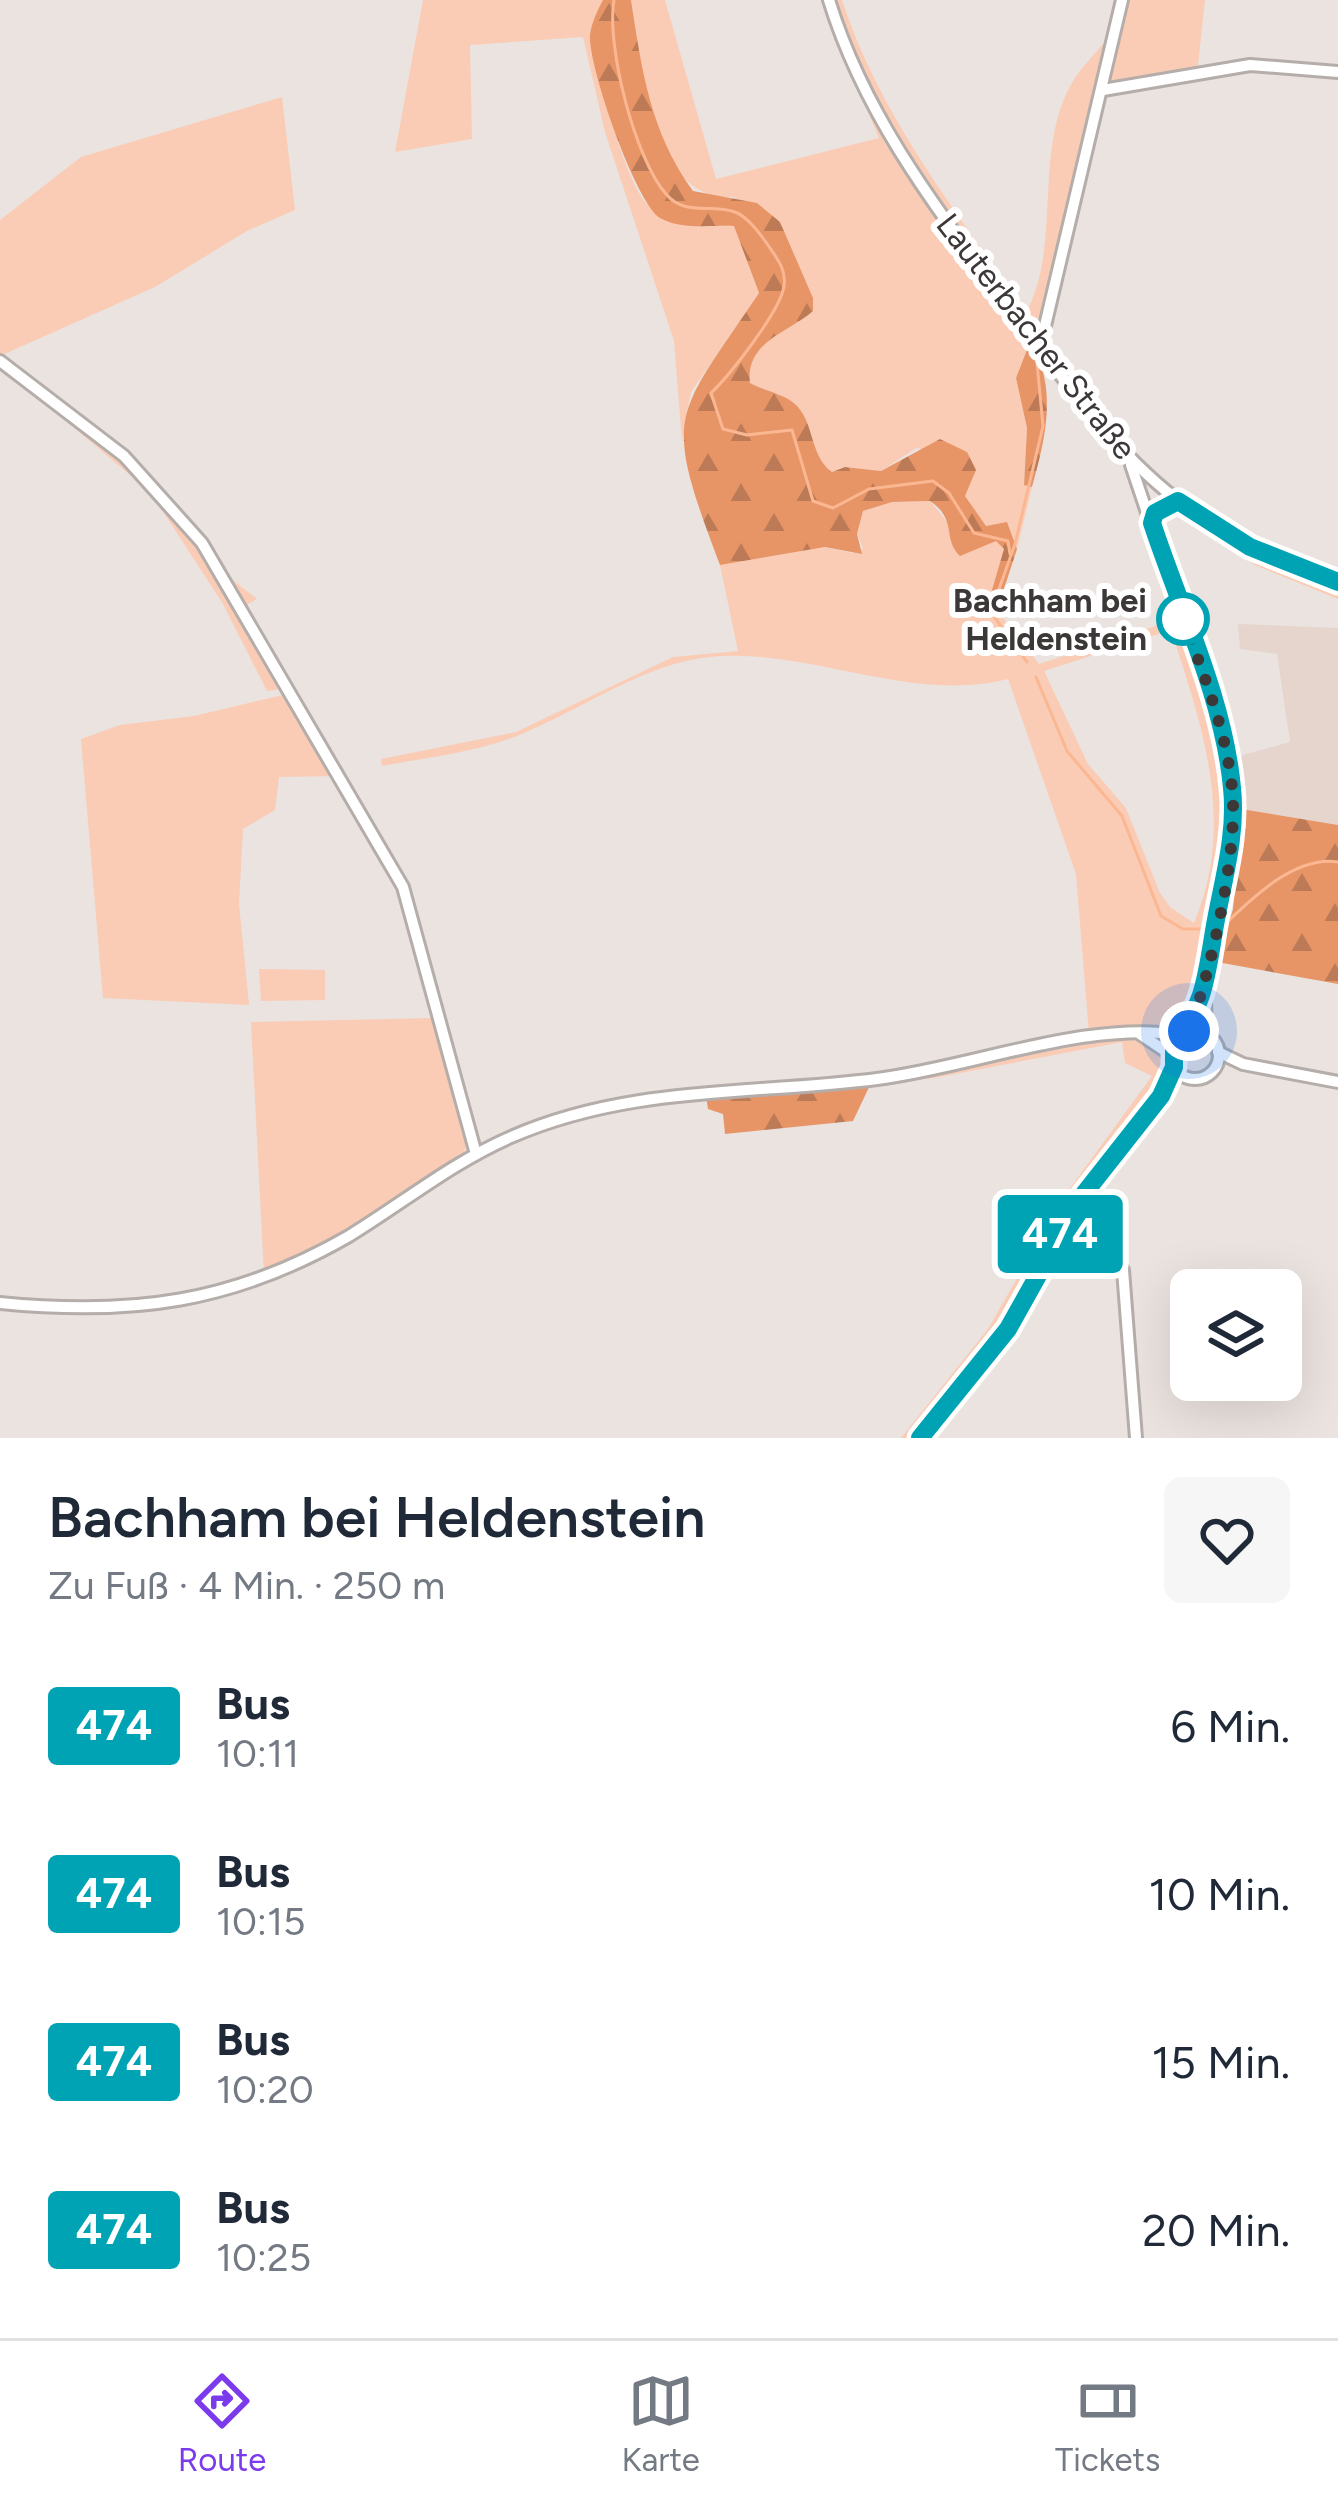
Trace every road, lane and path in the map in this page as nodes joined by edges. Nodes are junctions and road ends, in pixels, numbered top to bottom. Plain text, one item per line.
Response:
1 (829, 0) edge
2 (1122, 0) edge
3 (1338, 72) edge
4 (1103, 90) junction
5 (1040, 347) junction
6 (0, 361) edge
7 (1128, 456) junction
8 (1178, 501) junction
9 (1152, 523) junction
10 (1338, 582) edge
11 (1204, 989) junction
12 (1185, 1033) junction
13 (1140, 1034) junction
14 (1206, 1034) junction
15 (1218, 1052) junction
16 (1173, 1061) junction
17 (1243, 1064) junction
18 (1214, 1068) junction
19 (1189, 1078) junction
20 (1338, 1082) edge
21 (1161, 1096) junction
22 (476, 1154) junction
23 (1065, 1225) junction
24 (0, 1303) edge
25 (920, 1438) edge
26 (1136, 1438) edge

1 - 5 street, Lauterbacher Straße
2 - 4 street
3 - 4 street
4 - 5 street
5 - 7 street, Lauterbacher Straße
6 - 22 street
7 - 8 street, Lauterbacher Straße
7 - 9 street
8 - 9 street
8 - 10 street, Lauterbacher Straße
9 - 11 street
11 - 12 street
11 - 14 street
12 - 13 street
12 - 14 street
12 - 16 street
13 - 16 street
13 - 22 street
14 - 15 street
15 - 17 street
15 - 18 street
16 - 19 street
16 - 21 street
17 - 18 street
17 - 20 street
18 - 19 street
19 - 21 street
21 - 23 street
22 - 24 street
23 - 25 street
23 - 26 street

